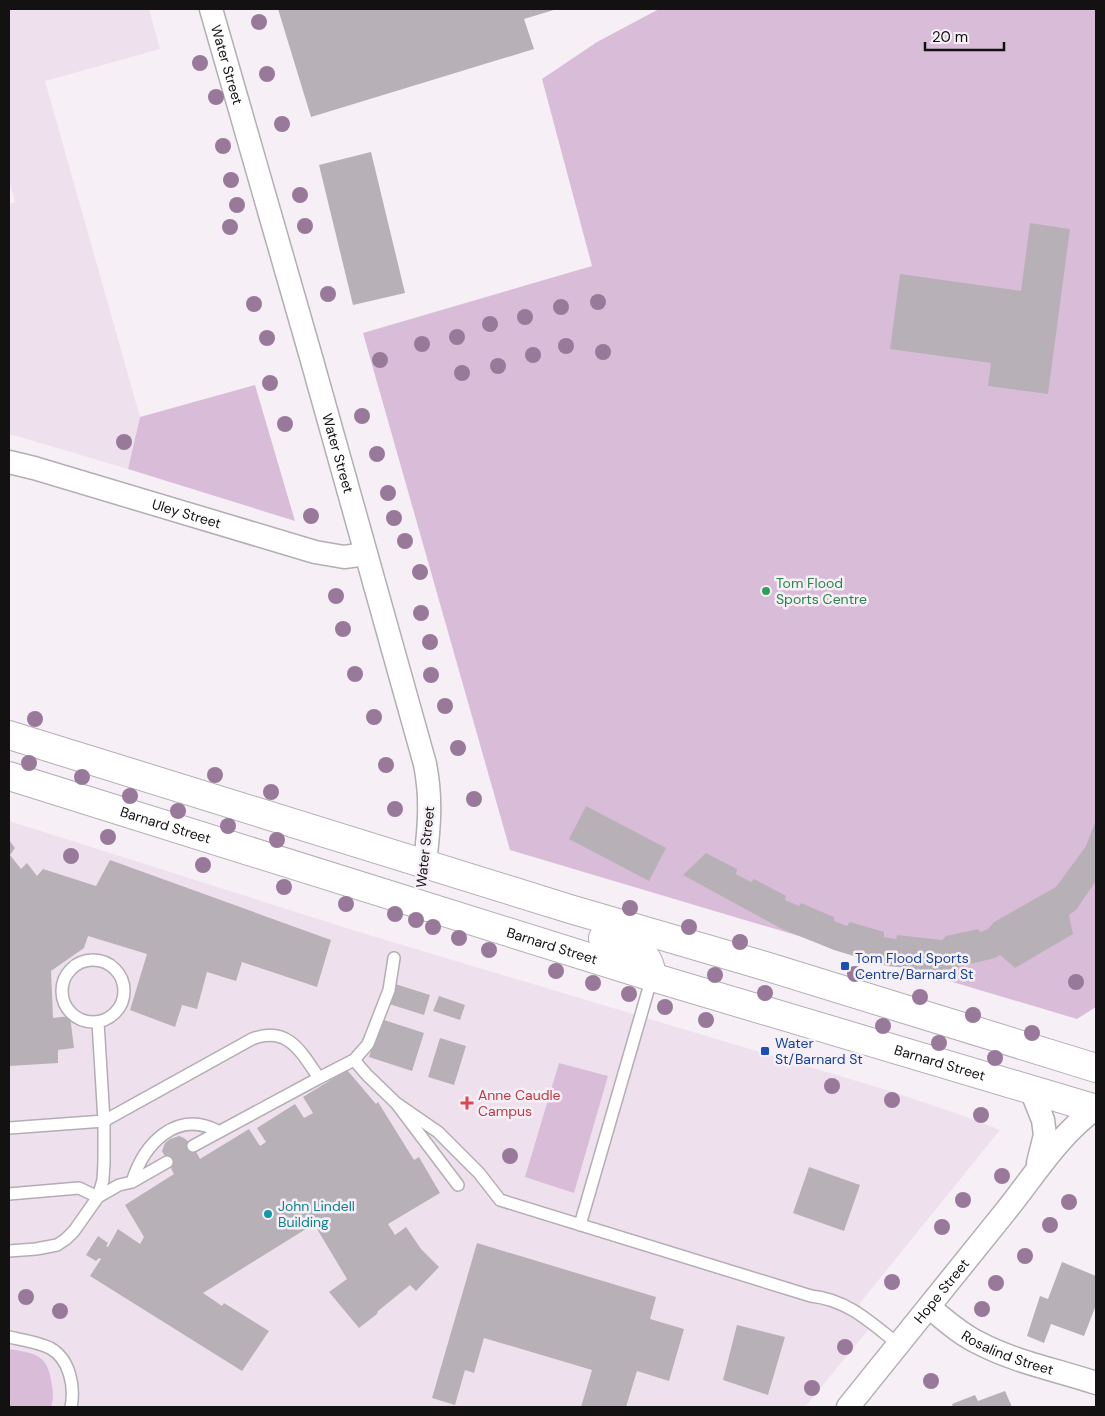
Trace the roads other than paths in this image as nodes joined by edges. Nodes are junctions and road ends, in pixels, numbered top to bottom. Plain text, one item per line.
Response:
1 (211, 9) edge
2 (9, 462) edge
3 (366, 554) junction
4 (9, 735) edge
5 (9, 776) edge
6 (425, 864) junction
7 (418, 904) junction
8 (570, 910) junction
9 (394, 958) dead end
10 (652, 977) junction
11 (98, 1022) junction
12 (354, 1060) junction
13 (1096, 1068) edge
14 (319, 1078) junction
15 (1031, 1090) junction
16 (396, 1103) junction
17 (1096, 1109) edge
18 (104, 1121) junction
19 (9, 1128) edge
20 (218, 1131) junction
21 (193, 1146) dead end
22 (166, 1162) dead end
23 (1034, 1174) junction
24 (132, 1182) junction
25 (458, 1185) dead end
26 (9, 1194) edge
27 (98, 1197) junction
28 (580, 1225) junction
29 (9, 1252) edge
30 (928, 1307) junction
31 (9, 1337) edge
32 (898, 1344) junction
33 (1096, 1382) edge
34 (71, 1407) edge
35 (848, 1407) edge

1 - 3 street, Water Street
2 - 3 street, Uley Street
3 - 6 street, Water Street
4 - 6 main road
5 - 7 main road, Barnard Street
6 - 7 main road, Water Street
6 - 8 main road
7 - 10 main road, Barnard Street
8 - 10 main road
8 - 13 main road
9 - 12 lane
10 - 15 main road, Barnard Street
10 - 28 lane
11 - 11 lane
11 - 18 lane
12 - 14 lane
12 - 16 lane
14 - 18 lane
14 - 20 lane
15 - 17 main road, Barnard Street
15 - 23 street, Hope Street
16 - 25 lane
16 - 28 lane
17 - 23 street, Hope Street
18 - 19 lane
18 - 27 lane
20 - 21 lane
20 - 24 lane
22 - 24 lane
23 - 30 street, Hope Street
24 - 27 lane
26 - 27 lane
27 - 29 lane
28 - 32 lane
30 - 32 street, Hope Street
30 - 33 street, Rosalind Street
31 - 34 lane
32 - 35 street, Hope Street

